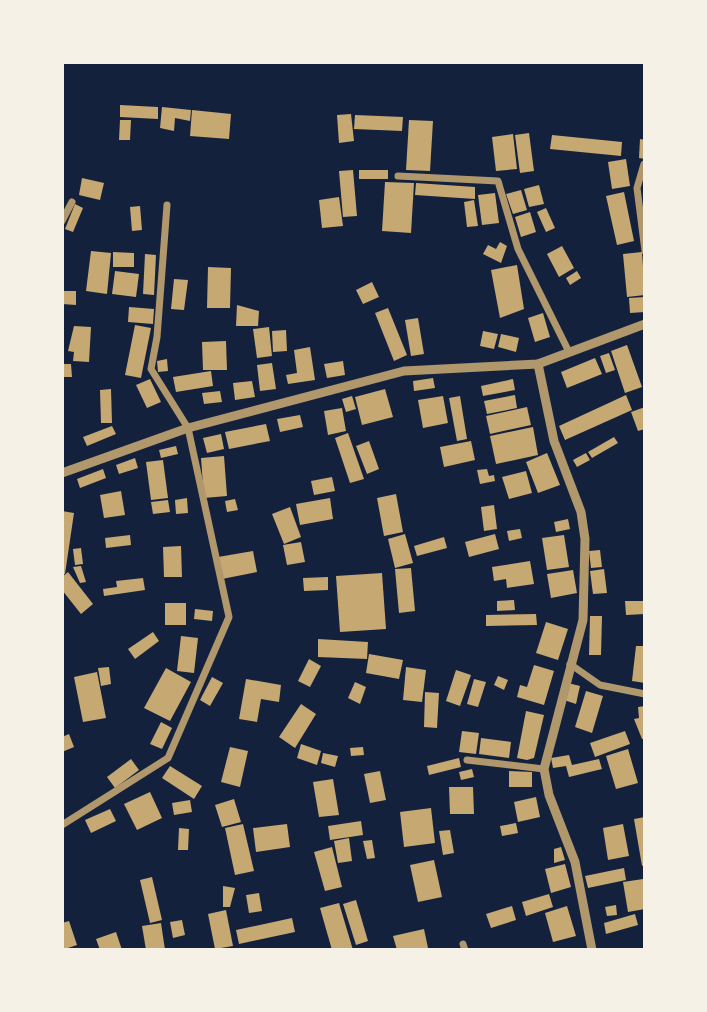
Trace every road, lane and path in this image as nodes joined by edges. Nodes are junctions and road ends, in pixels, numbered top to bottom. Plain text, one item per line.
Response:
1 (644, 164) edge
2 (398, 176) dead end
3 (72, 202) dead end
4 (167, 205) dead end
5 (62, 221) edge
6 (645, 251) edge
7 (645, 324) edge
8 (569, 352) junction
9 (538, 364) junction
10 (188, 428) junction
11 (62, 473) edge
12 (570, 664) junction
13 (645, 694) edge
14 (467, 760) dead end
15 (544, 769) junction
16 (62, 825) edge
17 (592, 950) edge

1 - 6 street
2 - 8 street
3 - 5 street
4 - 10 street
7 - 8 street
8 - 9 street
9 - 10 street
9 - 12 street
10 - 11 street
10 - 16 street
12 - 13 street
12 - 15 street
14 - 15 street
15 - 17 street

